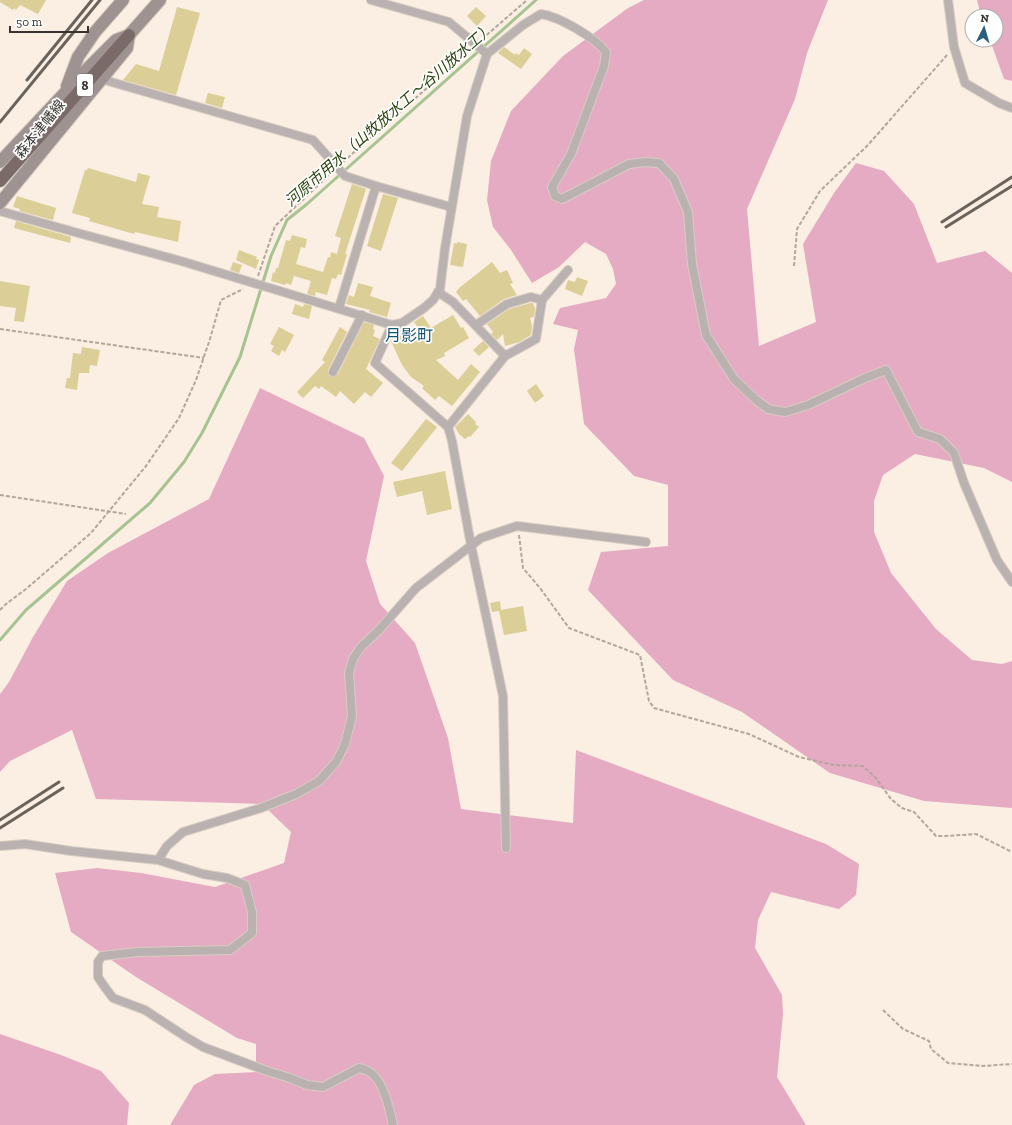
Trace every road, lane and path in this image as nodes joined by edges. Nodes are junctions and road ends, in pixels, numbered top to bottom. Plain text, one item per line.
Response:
1 (123, 0) edge
2 (160, 0) edge
3 (371, 0) edge
4 (527, 0) edge
5 (948, 0) edge
6 (129, 35) junction
7 (954, 47) junction
8 (482, 49) junction
9 (101, 79) junction
10 (62, 94) junction
11 (1012, 108) edge
12 (0, 162) edge
13 (340, 170) junction
14 (0, 181) edge
15 (376, 186) junction
16 (0, 202) edge
17 (451, 207) junction
18 (0, 211) edge
19 (794, 266) dead end
20 (568, 270) dead end
21 (261, 284) junction
22 (438, 292) junction
23 (542, 300) junction
24 (339, 308) junction
25 (362, 315) junction
26 (392, 324) junction
27 (476, 325) junction
28 (0, 329) edge
29 (505, 356) junction
30 (204, 358) junction
31 (333, 372) dead end
32 (448, 427) junction
33 (0, 495) edge
34 (108, 512) junction
35 (126, 514) dead end
36 (518, 526) junction
37 (646, 542) dead end
38 (470, 545) junction
39 (1012, 582) edge
40 (0, 610) edge
41 (0, 846) edge
42 (506, 848) dead end
43 (1012, 852) edge
44 (158, 860) junction
45 (883, 1010) dead end
46 (1012, 1064) edge
47 (393, 1125) edge

1 - 10 main road
2 - 6 main road, 森本津幡線
3 - 8 street
4 - 8 path
5 - 7 street
6 - 9 main road, 森本津幡線
6 - 10 main road, 森本津幡線
6 - 14 highway, 8
7 - 11 street
7 - 19 path
8 - 13 path
8 - 17 street
8 - 39 street
9 - 13 street
9 - 16 main road, 森本津幡線
10 - 12 main road, 森本津幡線
13 - 15 street
13 - 21 path
15 - 17 street
15 - 24 street
17 - 22 street
18 - 21 street
20 - 23 street
21 - 24 street
21 - 30 path
22 - 26 street
22 - 27 street
23 - 27 street
23 - 29 street
24 - 25 street
25 - 26 street
25 - 31 street
26 - 32 street
27 - 29 street
28 - 30 path
29 - 32 street
30 - 34 path
32 - 38 street
33 - 34 path
34 - 35 path
34 - 40 path
36 - 37 street
36 - 38 street
36 - 43 path
38 - 42 street
38 - 44 street
41 - 44 street
44 - 47 street
45 - 46 path

